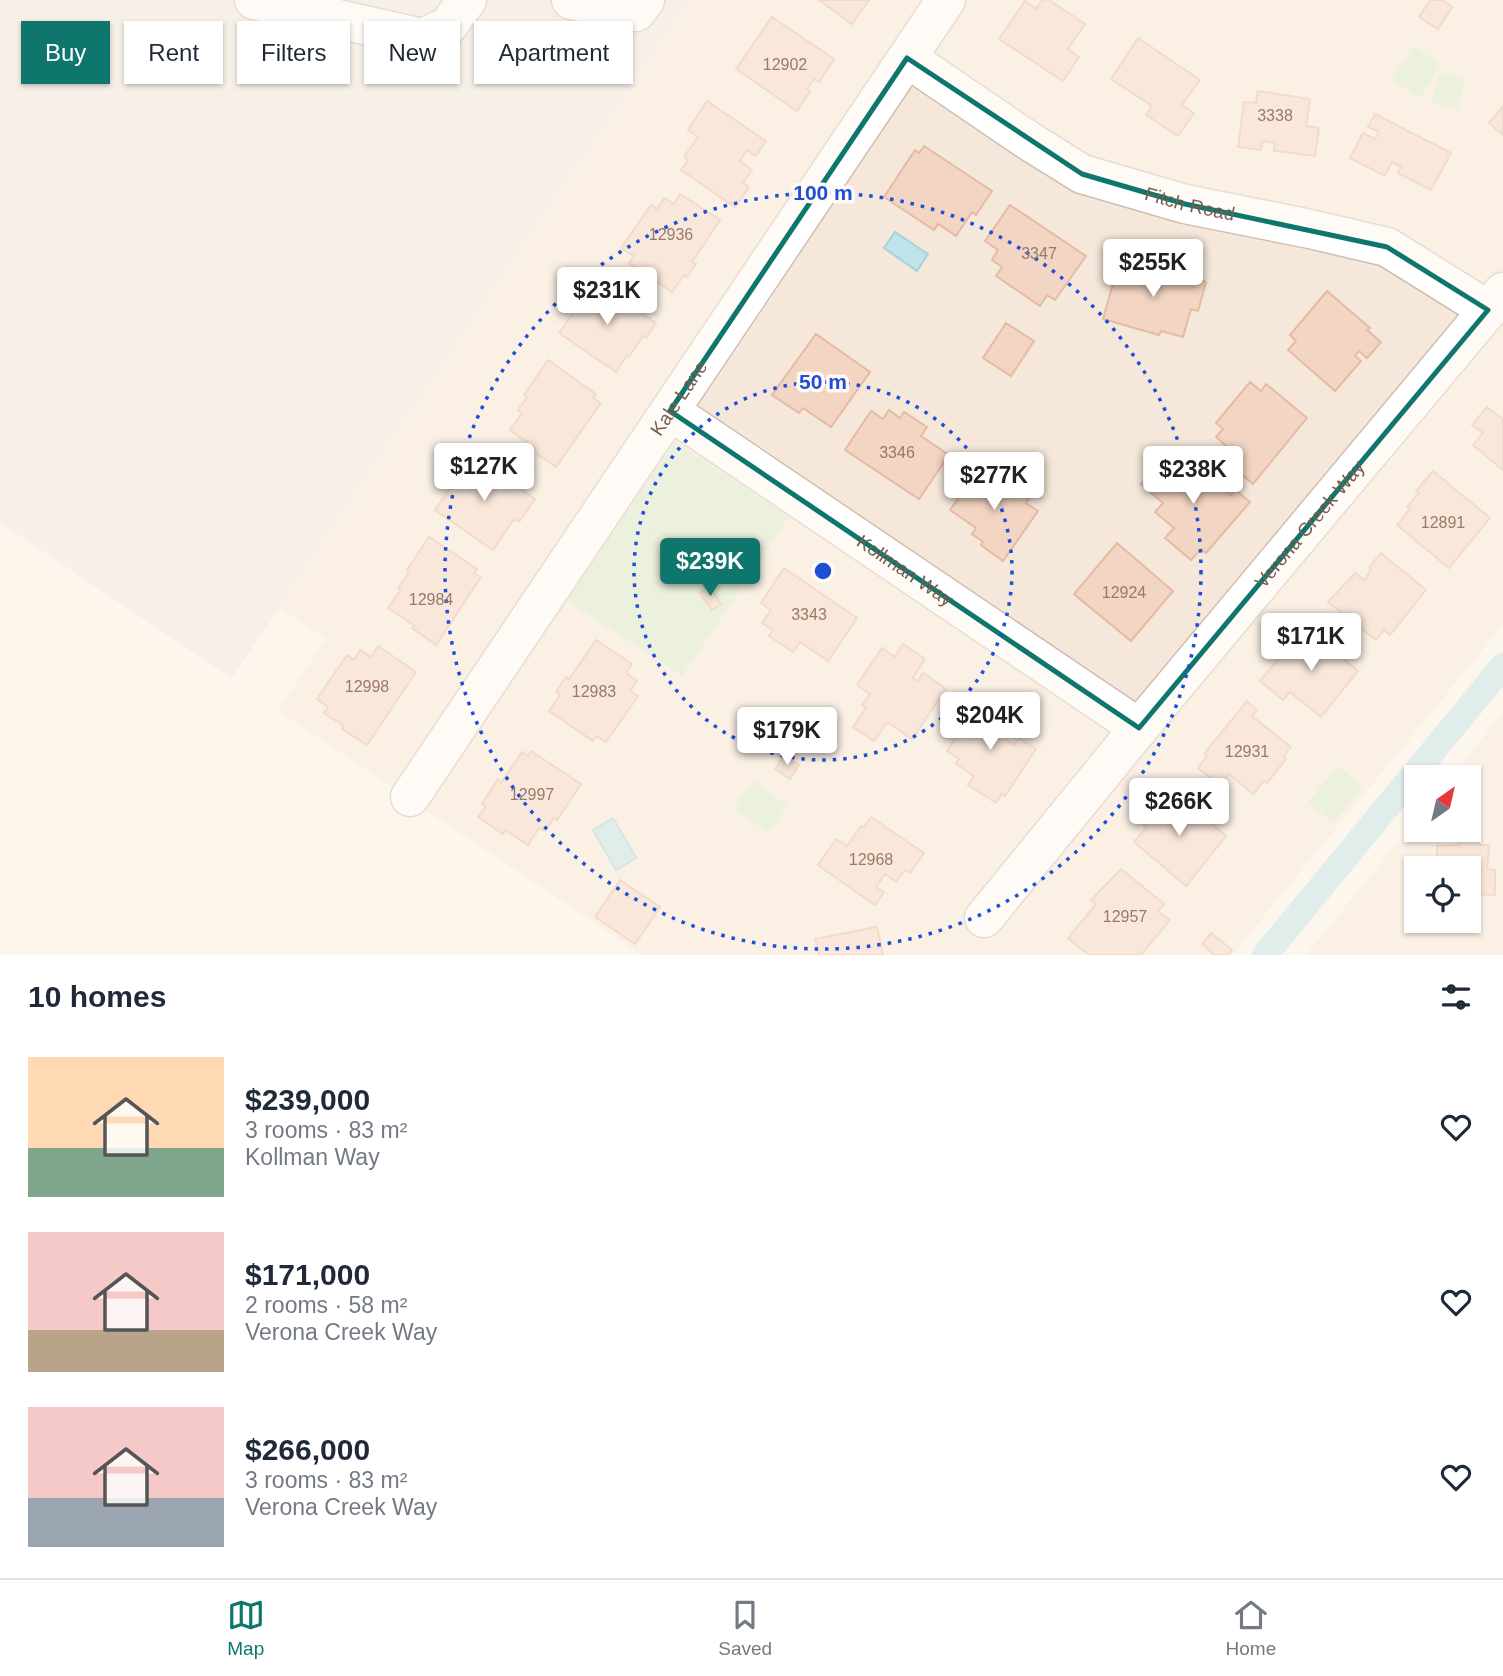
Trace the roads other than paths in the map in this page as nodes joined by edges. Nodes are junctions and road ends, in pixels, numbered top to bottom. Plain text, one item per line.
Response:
1 (254, 0) edge
2 (467, 0) edge
3 (571, 0) edge
4 (645, 0) edge
5 (946, 0) edge
6 (907, 58) junction
7 (1496, 301) edge
8 (670, 411) junction
9 (1139, 728) junction
10 (410, 797) dead end
11 (984, 918) dead end

1 - 2 street
3 - 4 street
5 - 6 street, Kale Lane
6 - 7 street, Fitch Road
6 - 8 street, Kale Lane
7 - 9 street, Verona Creek Way
8 - 9 street, Kollman Way
8 - 10 street, Kale Lane
9 - 11 street, Verona Creek Way

